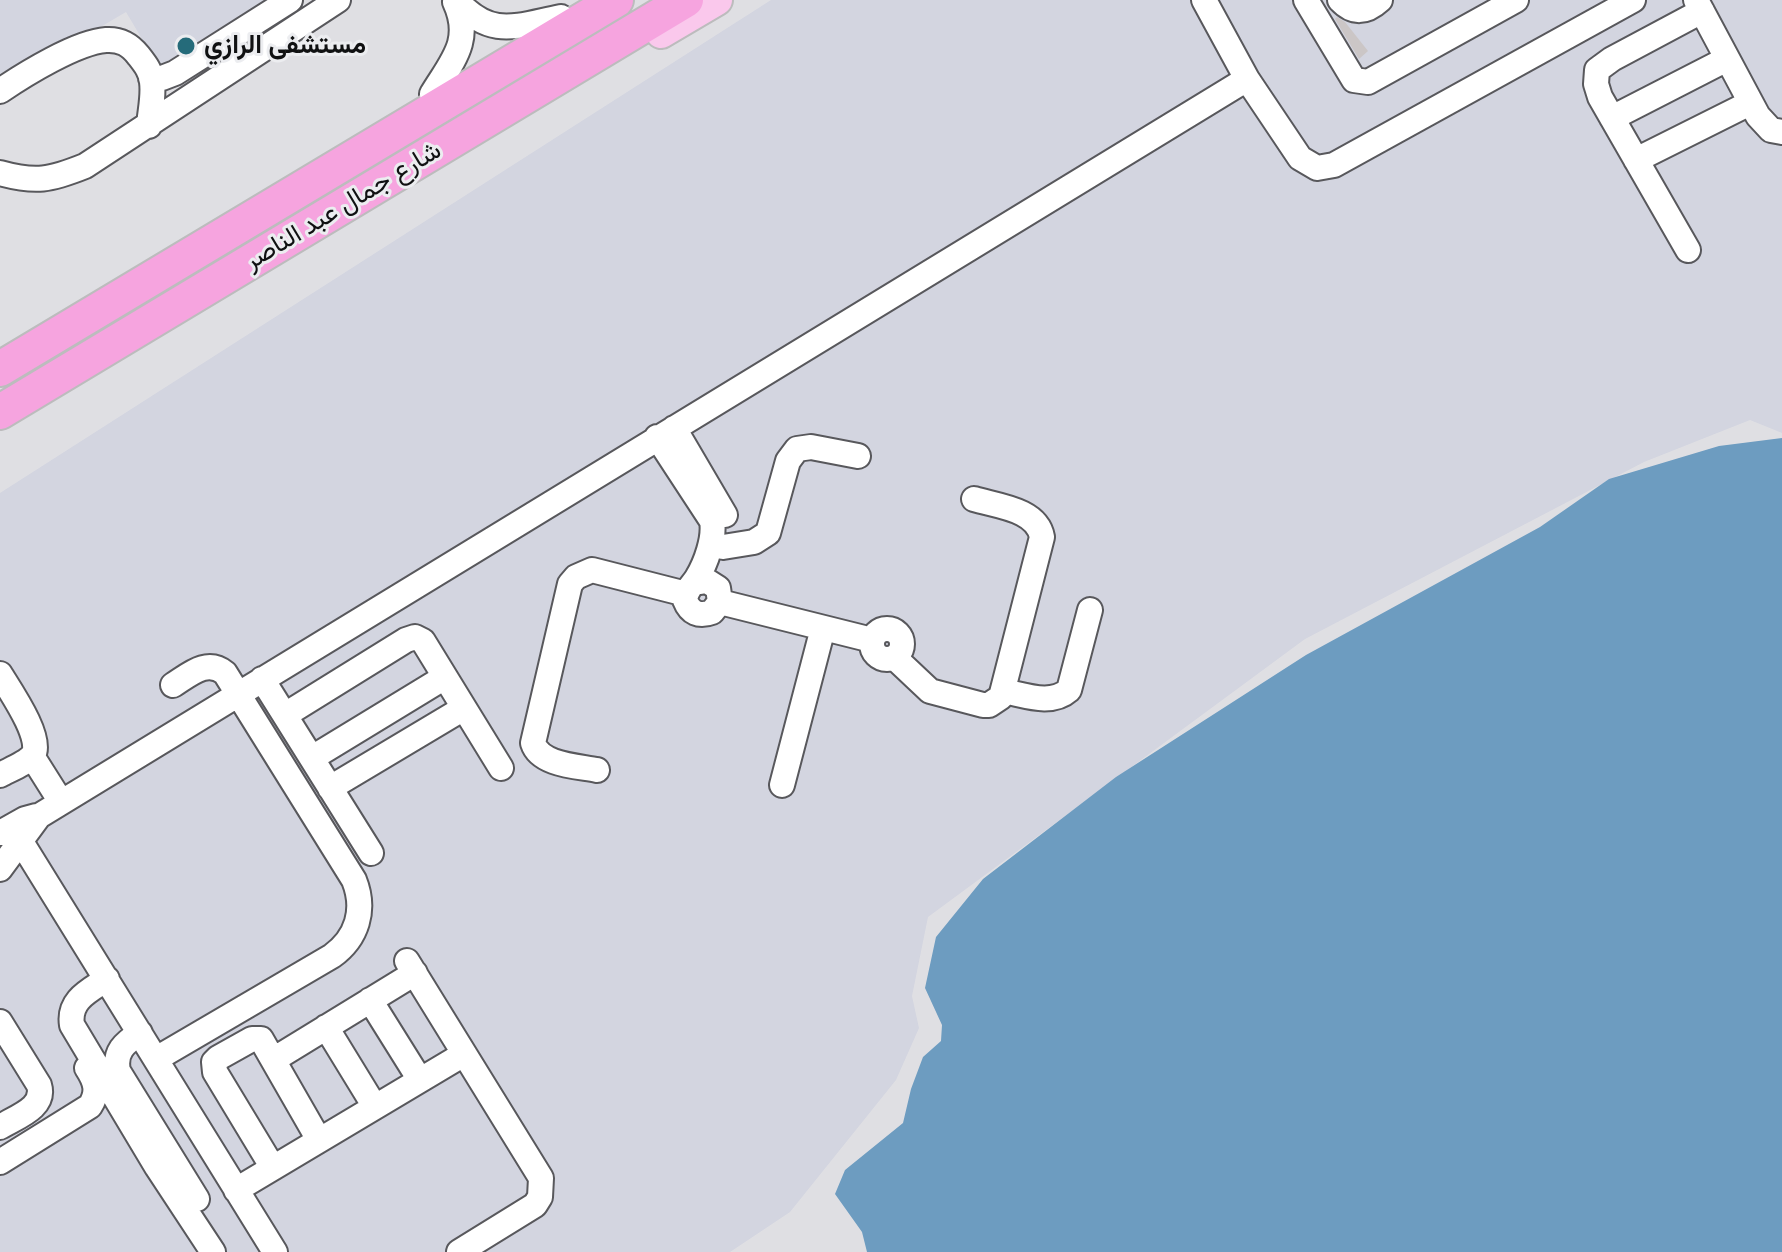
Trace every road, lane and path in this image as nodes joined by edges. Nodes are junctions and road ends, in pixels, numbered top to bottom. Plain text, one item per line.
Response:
1 (290, 0) edge
2 (338, 0) edge
3 (455, 0) edge
4 (589, 0) edge
5 (616, 0) edge
6 (686, 0) edge
7 (717, 0) edge
8 (1306, 0) edge
9 (1340, 0) edge
10 (1380, 0) edge
11 (1516, 0) edge
12 (1633, 0) edge
13 (1214, 3) edge
14 (1699, 6) edge
15 (561, 17) junction
16 (1727, 59) junction
17 (151, 78) junction
18 (1247, 79) junction
19 (0, 91) edge
20 (432, 94) junction
21 (1750, 103) junction
22 (1612, 118) junction
23 (149, 126) junction
24 (1782, 132) edge
25 (1636, 160) junction
26 (0, 173) edge
27 (1688, 250) dead end
28 (0, 354) edge
29 (0, 369) edge
30 (0, 412) edge
31 (0, 428) edge
32 (666, 432) junction
33 (858, 456) dead end
34 (974, 499) dead end
35 (723, 547) junction
36 (690, 588) junction
37 (719, 595) junction
38 (1090, 610) dead end
39 (823, 628) junction
40 (0, 674) edge
41 (269, 675) junction
42 (445, 677) junction
43 (173, 685) dead end
44 (1003, 691) junction
45 (238, 694) junction
46 (464, 708) junction
47 (291, 711) junction
48 (32, 756) junction
49 (312, 758) junction
50 (501, 768) dead end
51 (597, 770) dead end
52 (0, 775) edge
53 (782, 785) dead end
54 (330, 788) junction
55 (61, 802) junction
56 (10, 836) edge
57 (371, 853) dead end
58 (0, 869) edge
59 (104, 974) junction
60 (370, 1000) junction
61 (0, 1022) edge
62 (326, 1027) junction
63 (140, 1033) junction
64 (464, 1054) junction
65 (156, 1059) junction
66 (273, 1060) junction
67 (420, 1080) junction
68 (375, 1107) junction
69 (0, 1127) edge
70 (319, 1140) junction
71 (0, 1162) edge
72 (273, 1168) junction
73 (236, 1190) junction
74 (197, 1199) dead end
75 (213, 1252) edge
76 (275, 1252) edge
77 (459, 1252) edge

1 - 17 street
2 - 23 street
3 - 15 street
3 - 20 street
4 - 15 main road
5 - 29 highway, شارع جمال عبد الناصر
6 - 30 highway, شارع جمال عبد الناصر
7 - 31 main road
8 - 11 street
9 - 10 street
12 - 18 street
13 - 18 street
14 - 16 street
14 - 22 street
15 - 20 main road
16 - 21 street
16 - 22 street
17 - 19 street
17 - 23 street
18 - 32 street
20 - 28 main road
21 - 24 street
21 - 25 street
22 - 25 street
23 - 26 street
25 - 27 street
32 - 35 street
32 - 36 street
32 - 41 street
33 - 35 street
34 - 44 street
35 - 37 street
36 - 37 street
36 - 51 street
37 - 39 street
38 - 44 street
39 - 44 street
39 - 53 street
40 - 48 street
41 - 45 street
41 - 47 street
42 - 46 street
42 - 47 street
42 - 49 street
43 - 45 street
45 - 55 street
45 - 65 street
46 - 50 street
46 - 54 street
47 - 49 street
48 - 52 street
48 - 55 street
49 - 54 street
54 - 57 street
55 - 56 street
56 - 58 street
56 - 59 street
59 - 63 street
59 - 71 street
59 - 75 street
60 - 62 street
60 - 64 street
60 - 67 street
61 - 69 street
62 - 66 street
62 - 68 street
63 - 65 street
63 - 74 street
64 - 67 street
64 - 77 street
65 - 73 street
66 - 70 street
66 - 72 street
67 - 68 street
68 - 70 street
70 - 72 street
72 - 73 street
73 - 76 street

